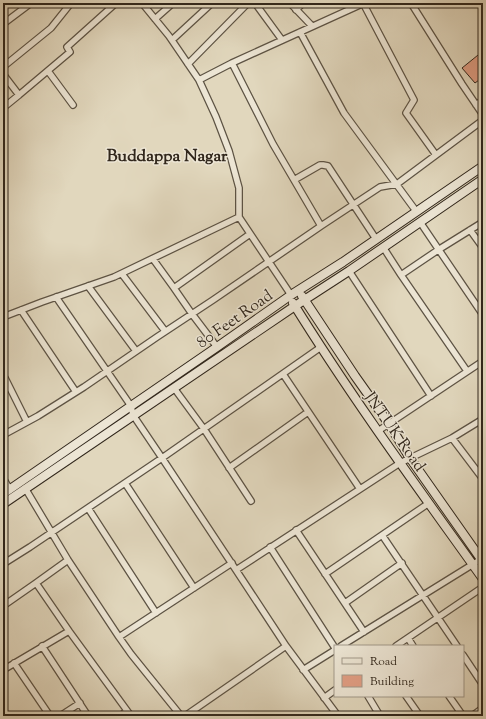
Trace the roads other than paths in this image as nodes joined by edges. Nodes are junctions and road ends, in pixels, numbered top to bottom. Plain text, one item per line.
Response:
1 (30, 3) edge
2 (71, 3) edge
3 (116, 3) edge
4 (142, 3) edge
5 (173, 3) edge
6 (212, 3) edge
7 (248, 3) edge
8 (255, 3) edge
9 (290, 3) edge
10 (303, 3) edge
11 (363, 3) edge
12 (411, 3) edge
13 (296, 10) junction
14 (155, 19) junction
15 (3, 24) edge
16 (312, 26) junction
17 (300, 32) junction
18 (172, 40) junction
19 (282, 40) junction
20 (232, 63) junction
21 (188, 64) junction
22 (3, 67) edge
23 (48, 70) junction
24 (3, 74) edge
25 (199, 80) junction
26 (19, 95) junction
27 (483, 100) edge
28 (73, 105) dead end
29 (476, 105) junction
30 (3, 108) edge
31 (483, 115) edge
32 (483, 120) edge
33 (436, 155) junction
34 (483, 166) edge
35 (483, 179) edge
36 (294, 180) junction
37 (397, 184) junction
38 (353, 205) junction
39 (416, 211) junction
40 (239, 217) junction
41 (420, 222) junction
42 (483, 222) edge
43 (321, 226) junction
44 (470, 230) junction
45 (250, 234) junction
46 (376, 239) junction
47 (383, 247) junction
48 (483, 248) edge
49 (438, 250) junction
50 (153, 259) junction
51 (269, 261) junction
52 (349, 271) junction
53 (122, 274) junction
54 (401, 275) junction
55 (88, 286) junction
56 (174, 288) junction
57 (293, 294) junction
58 (56, 297) junction
59 (304, 300) junction
60 (295, 306) junction
61 (22, 310) junction
62 (192, 314) junction
63 (483, 315) edge
64 (3, 317) edge
65 (165, 331) junction
66 (217, 347) junction
67 (321, 347) junction
68 (136, 351) junction
69 (483, 361) edge
70 (107, 371) junction
71 (467, 371) junction
72 (283, 374) junction
73 (4, 378) edge
74 (174, 388) junction
75 (76, 392) junction
76 (431, 396) junction
77 (130, 406) junction
78 (308, 412) junction
79 (133, 415) junction
80 (483, 419) edge
81 (27, 422) junction
82 (389, 424) junction
83 (204, 429) junction
84 (378, 431) junction
85 (3, 434) edge
86 (452, 438) junction
87 (162, 458) junction
88 (410, 458) junction
89 (400, 463) junction
90 (229, 468) junction
91 (3, 478) edge
92 (483, 479) edge
93 (125, 483) junction
94 (25, 488) junction
95 (360, 489) junction
96 (6, 492) edge
97 (251, 501) dead end
98 (429, 503) junction
99 (3, 504) edge
100 (88, 508) junction
101 (296, 530) junction
102 (51, 532) junction
103 (382, 535) junction
104 (270, 547) junction
105 (68, 560) junction
106 (482, 560) edge
107 (232, 563) junction
108 (3, 564) edge
109 (402, 564) junction
110 (473, 564) junction
111 (236, 570) junction
112 (325, 574) junction
113 (483, 579) edge
114 (36, 583) junction
115 (483, 587) edge
116 (194, 588) junction
117 (423, 595) junction
118 (345, 602) junction
119 (3, 606) edge
120 (156, 613) junction
121 (438, 617) junction
122 (69, 631) junction
123 (364, 632) junction
124 (119, 636) junction
125 (408, 638) junction
126 (343, 645) edge
127 (398, 645) edge
128 (412, 645) edge
129 (456, 645) edge
130 (42, 646) junction
131 (286, 646) junction
132 (334, 647) edge
133 (334, 650) edge
134 (464, 656) edge
135 (14, 664) junction
136 (3, 670) edge
137 (303, 670) junction
138 (483, 685) edge
139 (334, 691) edge
140 (369, 697) edge
141 (407, 697) edge
142 (450, 697) edge
143 (324, 698) junction
144 (80, 704) junction
145 (483, 708) edge
146 (129, 713) edge
147 (50, 716) edge
148 (60, 716) edge
149 (88, 716) edge
150 (120, 716) edge
151 (181, 716) edge
152 (185, 716) edge
153 (338, 716) edge
154 (380, 716) edge
155 (420, 716) edge
156 (463, 716) edge
157 (472, 716) edge

1 - 15 street
2 - 22 street
3 - 23 street
4 - 14 street
5 - 14 street
6 - 18 street
7 - 21 street
8 - 19 street
9 - 13 street
10 - 13 street
11 - 16 street
11 - 33 street
12 - 29 street
13 - 16 street
14 - 18 street
16 - 17 street
17 - 19 street
17 - 37 street
18 - 21 street
19 - 20 street
20 - 25 street
20 - 36 street
21 - 25 street
23 - 26 street
23 - 28 street
24 - 26 street
25 - 40 street
26 - 30 street
27 - 29 street
29 - 31 street
32 - 33 street
33 - 37 street
34 - 39 main road, 80 Feet Road
35 - 41 main road, 80 Feet Road
36 - 38 street
36 - 43 street
37 - 38 street
37 - 39 street
38 - 43 street
38 - 46 street
39 - 46 main road, 80 Feet Road
40 - 45 street
40 - 50 street
41 - 47 main road, 80 Feet Road
41 - 49 street
42 - 44 street
43 - 51 street
44 - 48 street
44 - 49 street
45 - 51 street
45 - 56 street
46 - 57 main road, 80 Feet Road
47 - 52 main road, 80 Feet Road
47 - 54 street
49 - 54 street
49 - 63 street
50 - 53 street
50 - 56 street
51 - 57 street
51 - 62 street
52 - 59 main road, 80 Feet Road
52 - 76 street
53 - 55 street
53 - 65 street
54 - 71 street
55 - 58 street
55 - 68 street
56 - 62 street
57 - 59 main road, JNTUK Road
57 - 60 main road, JNTUK Road
57 - 66 main road, 80 Feet Road
58 - 61 street
58 - 70 street
59 - 60 main road, 80 Feet Road
59 - 82 main road, JNTUK Road
60 - 67 main road, JNTUK Road
60 - 74 main road, 80 Feet Road
61 - 64 street
61 - 75 street
62 - 65 street
62 - 66 street
65 - 68 street
66 - 77 main road, 80 Feet Road
67 - 72 street
67 - 84 main road, JNTUK Road
68 - 70 street
69 - 71 street
70 - 75 street
70 - 77 street
71 - 76 street
72 - 78 street
72 - 83 street
73 - 81 street
74 - 79 main road, 80 Feet Road
74 - 83 street
75 - 81 street
76 - 82 street
77 - 79 street
77 - 96 main road, 80 Feet Road
78 - 90 street
78 - 95 street
79 - 87 street
79 - 94 main road, 80 Feet Road
80 - 86 street
81 - 85 street
82 - 84 street
82 - 88 main road, JNTUK Road
83 - 87 street
83 - 90 street
84 - 89 main road, JNTUK Road
86 - 88 street
86 - 92 street
87 - 93 street
87 - 107 street
88 - 89 street
88 - 106 main road, JNTUK Road
89 - 95 street
89 - 98 main road, JNTUK Road
90 - 97 street
91 - 96 street
93 - 100 street
93 - 116 street
94 - 99 main road, 80 Feet Road
94 - 102 street
95 - 101 street
98 - 103 street
98 - 110 main road, JNTUK Road
100 - 102 street
100 - 120 street
101 - 104 street
101 - 112 street
102 - 105 street
102 - 108 street
103 - 109 street
103 - 112 street
104 - 111 street
104 - 132 street
105 - 114 street
105 - 124 street
106 - 110 street
107 - 111 street
107 - 116 street
109 - 117 street
109 - 118 street
110 - 113 main road, JNTUK Road
110 - 117 street
111 - 131 street
112 - 118 street
114 - 119 street
114 - 122 street
115 - 121 street
116 - 120 street
117 - 121 street
117 - 123 street
118 - 123 street
120 - 124 street
121 - 125 street
121 - 129 street
122 - 130 street
122 - 146 street
123 - 126 street
124 - 151 street
125 - 127 street
125 - 128 street
130 - 135 street
130 - 144 street
131 - 137 street
131 - 152 street
133 - 137 street
134 - 138 street
135 - 136 street
135 - 147 street
137 - 143 street
139 - 143 street
140 - 154 street
141 - 155 street
142 - 156 street
143 - 153 street
144 - 148 street
144 - 149 street
145 - 157 street
146 - 150 street

